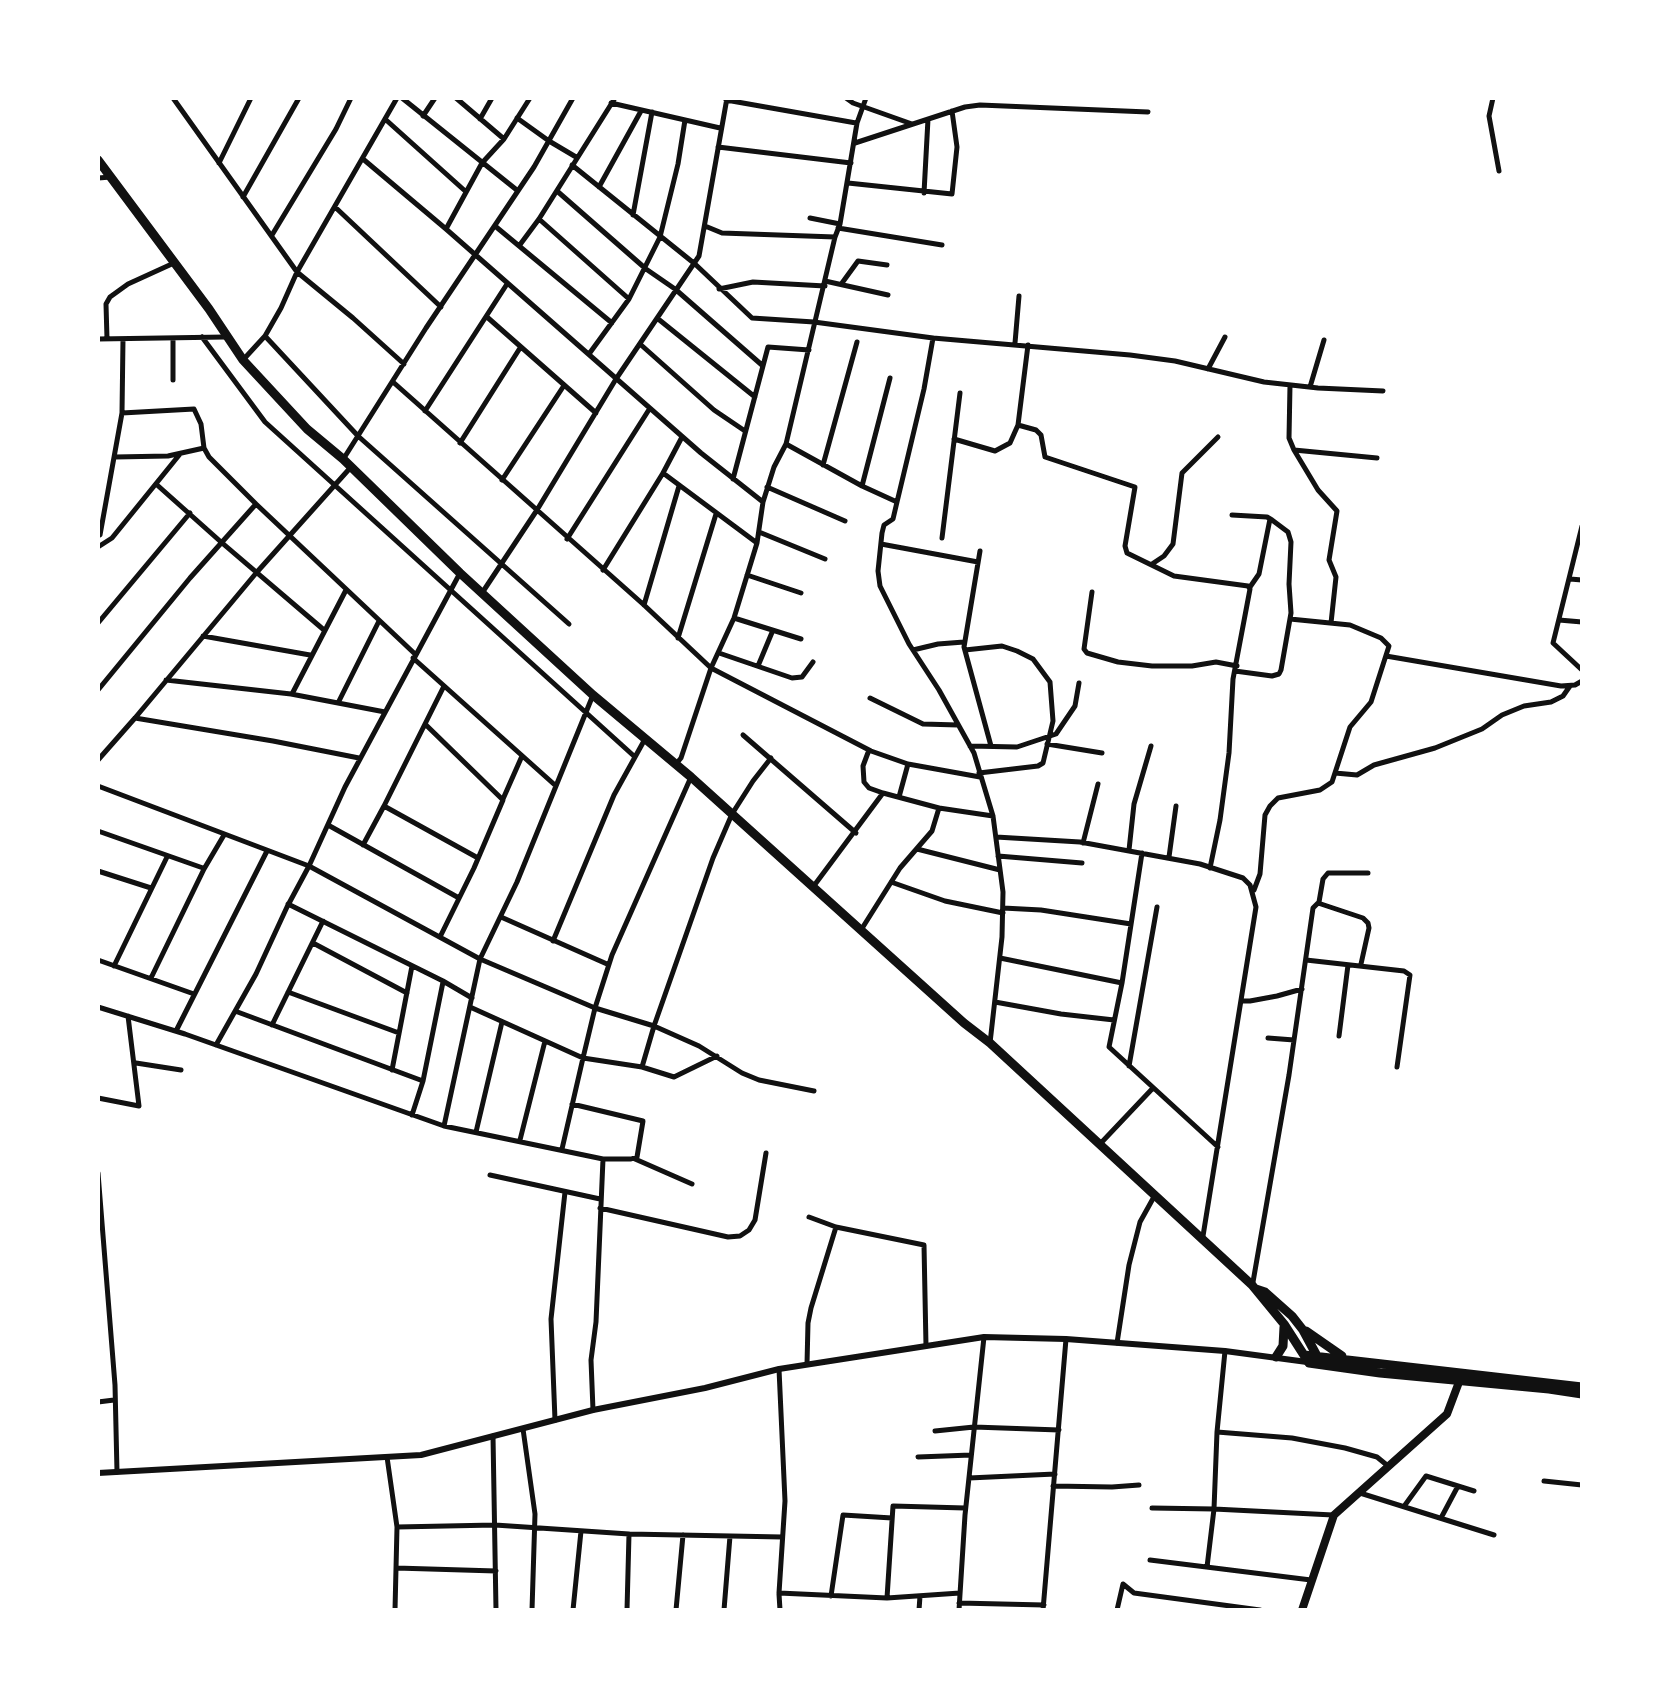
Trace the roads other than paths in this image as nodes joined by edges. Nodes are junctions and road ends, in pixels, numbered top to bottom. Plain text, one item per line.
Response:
1 (173, 98) edge
2 (252, 98) edge
3 (299, 98) edge
4 (351, 98) edge
5 (400, 98) edge
6 (435, 98) edge
7 (456, 98) edge
8 (492, 98) edge
9 (530, 98) edge
10 (574, 98) edge
11 (726, 98) edge
12 (846, 98) edge
13 (866, 98) edge
14 (1493, 98) edge
15 (613, 100) edge
16 (863, 107) junction
17 (642, 110) junction
18 (952, 110) junction
19 (652, 112) junction
20 (1148, 112) dead end
21 (423, 116) junction
22 (517, 118) junction
23 (385, 119) junction
24 (480, 119) junction
25 (928, 119) junction
26 (685, 120) junction
27 (858, 123) junction
28 (912, 124) junction
29 (721, 128) junction
30 (504, 139) junction
31 (548, 141) junction
32 (855, 143) junction
33 (718, 146) junction
34 (576, 157) junction
35 (362, 159) junction
36 (98, 160) edge
37 (482, 163) junction
38 (851, 163) junction
39 (218, 164) junction
40 (572, 165) junction
41 (1498, 171) dead end
42 (111, 177) junction
43 (98, 178) edge
44 (848, 183) junction
45 (599, 187) junction
46 (518, 190) junction
47 (465, 191) junction
48 (556, 191) junction
49 (924, 193) junction
50 (243, 198) junction
51 (335, 207) junction
52 (634, 215) junction
53 (810, 218) dead end
54 (539, 220) junction
55 (495, 226) junction
56 (705, 226) junction
57 (839, 226) junction
58 (446, 229) junction
59 (272, 236) junction
60 (660, 237) junction
61 (835, 237) junction
62 (942, 245) dead end
63 (519, 246) junction
64 (475, 257) junction
65 (174, 263) junction
66 (695, 264) junction
67 (887, 265) dead end
68 (646, 269) junction
69 (297, 272) junction
70 (825, 283) junction
71 (507, 284) junction
72 (842, 284) junction
73 (719, 288) junction
74 (675, 290) junction
75 (888, 296) dead end
76 (1019, 296) dead end
77 (629, 299) junction
78 (441, 306) junction
79 (487, 317) junction
80 (657, 318) junction
81 (814, 322) junction
82 (612, 323) junction
83 (265, 336) junction
84 (202, 337) junction
85 (228, 337) junction
86 (1225, 337) dead end
87 (174, 338) junction
88 (933, 338) junction
89 (107, 339) junction
90 (123, 339) junction
91 (98, 340) edge
92 (1324, 340) dead end
93 (857, 342) dead end
94 (640, 344) junction
95 (1015, 344) junction
96 (1028, 345) junction
97 (520, 346) junction
98 (808, 350) junction
99 (588, 354) junction
100 (243, 360) junction
101 (404, 364) junction
102 (763, 366) junction
103 (1208, 368) junction
104 (890, 378) dead end
105 (616, 379) junction
106 (173, 380) dead end
107 (393, 382) junction
108 (1290, 385) junction
109 (564, 386) junction
110 (1310, 387) junction
111 (1383, 391) dead end
112 (960, 394) dead end
113 (754, 396) junction
114 (650, 408) junction
115 (425, 411) junction
116 (122, 413) junction
117 (596, 413) junction
118 (1018, 425) junction
119 (746, 431) junction
120 (358, 436) junction
121 (682, 437) junction
122 (1218, 437) dead end
123 (954, 438) junction
124 (460, 442) junction
125 (786, 444) junction
126 (204, 448) junction
127 (1294, 450) junction
128 (180, 454) junction
129 (115, 457) junction
130 (1377, 458) dead end
131 (347, 463) junction
132 (824, 465) junction
133 (663, 473) junction
134 (733, 478) junction
135 (502, 480) junction
136 (156, 484) junction
137 (334, 486) junction
138 (679, 486) junction
139 (862, 486) junction
140 (767, 487) junction
141 (763, 502) junction
142 (897, 502) junction
143 (256, 504) junction
144 (537, 510) junction
145 (190, 513) junction
146 (716, 514) junction
147 (1232, 514) dead end
148 (1270, 519) junction
149 (846, 520) dead end
150 (1582, 530) edge
151 (759, 532) junction
152 (98, 534) edge
153 (288, 536) junction
154 (942, 538) dead end
155 (566, 539) junction
156 (221, 542) junction
157 (757, 543) junction
158 (881, 544) junction
159 (98, 547) edge
160 (980, 551) dead end
161 (824, 559) dead end
162 (978, 562) junction
163 (501, 564) junction
164 (1152, 564) junction
165 (602, 570) junction
166 (257, 572) junction
167 (460, 574) junction
168 (747, 576) junction
169 (1570, 579) junction
170 (1582, 580) edge
171 (1249, 587) junction
172 (346, 590) junction
173 (450, 590) junction
174 (1092, 592) dead end
175 (801, 593) dead end
176 (482, 594) junction
177 (644, 605) junction
178 (734, 618) junction
179 (1290, 619) junction
180 (379, 620) junction
181 (1559, 620) junction
182 (1582, 622) edge
183 (98, 623) edge
184 (1331, 623) junction
185 (569, 624) dead end
186 (324, 630) junction
187 (773, 630) junction
188 (202, 636) junction
189 (678, 638) junction
190 (801, 639) dead end
191 (965, 646) junction
192 (912, 650) junction
193 (718, 652) junction
194 (310, 656) junction
195 (414, 656) junction
196 (1386, 656) junction
197 (813, 662) dead end
198 (758, 666) junction
199 (711, 668) junction
200 (1236, 668) junction
201 (1582, 670) edge
202 (166, 680) junction
203 (1582, 681) edge
204 (1079, 683) dead end
205 (444, 686) junction
206 (1570, 686) junction
207 (98, 690) edge
208 (291, 694) junction
209 (593, 695) junction
210 (870, 698) dead end
211 (338, 703) junction
212 (385, 712) junction
213 (586, 712) junction
214 (136, 718) junction
215 (424, 724) junction
216 (958, 725) junction
217 (743, 735) dead end
218 (645, 739) junction
219 (1048, 740) junction
220 (970, 746) junction
221 (992, 746) junction
222 (1151, 746) dead end
223 (869, 750) junction
224 (1102, 752) dead end
225 (522, 756) junction
226 (636, 756) junction
227 (360, 758) junction
228 (771, 758) junction
229 (98, 760) edge
230 (676, 764) junction
231 (908, 764) junction
232 (1334, 774) junction
233 (980, 775) junction
234 (691, 777) junction
235 (1098, 784) dead end
236 (98, 786) edge
237 (556, 786) junction
238 (883, 793) junction
239 (899, 797) junction
240 (504, 800) junction
241 (384, 806) junction
242 (1176, 806) dead end
243 (940, 808) junction
244 (732, 814) junction
245 (993, 816) junction
246 (328, 826) junction
247 (98, 831) edge
248 (856, 833) junction
249 (224, 835) junction
250 (996, 837) junction
251 (1083, 843) junction
252 (364, 845) junction
253 (267, 850) junction
254 (917, 850) junction
255 (1129, 851) junction
256 (1142, 853) junction
257 (998, 856) junction
258 (168, 857) junction
259 (478, 858) junction
260 (1169, 858) junction
261 (1082, 864) dead end
262 (310, 866) junction
263 (1210, 868) junction
264 (204, 869) junction
265 (1000, 870) junction
266 (98, 871) edge
267 (1368, 873) dead end
268 (891, 882) junction
269 (813, 887) junction
270 (151, 888) junction
271 (1253, 892) junction
272 (460, 898) junction
273 (1318, 903) junction
274 (288, 904) junction
275 (1157, 908) dead end
276 (1002, 910) junction
277 (500, 916) junction
278 (323, 921) junction
279 (1131, 924) junction
280 (861, 930) junction
281 (440, 937) junction
282 (553, 942) junction
283 (313, 943) junction
284 (1000, 958) junction
285 (480, 959) junction
286 (98, 960) edge
287 (1306, 960) junction
288 (609, 964) junction
289 (1348, 964) junction
290 (114, 966) junction
291 (412, 966) junction
292 (1360, 966) junction
293 (151, 978) junction
294 (443, 981) junction
295 (1122, 983) junction
296 (1302, 989) junction
297 (288, 992) junction
298 (194, 994) junction
299 (407, 994) junction
300 (472, 998) junction
301 (1241, 1000) junction
302 (995, 1002) junction
303 (98, 1007) edge
304 (470, 1007) junction
305 (595, 1008) junction
306 (235, 1011) junction
307 (128, 1016) junction
308 (1114, 1020) junction
309 (502, 1022) junction
310 (272, 1025) junction
311 (654, 1026) junction
312 (176, 1031) junction
313 (399, 1033) junction
314 (1339, 1036) dead end
315 (1268, 1038) dead end
316 (1294, 1040) junction
317 (545, 1041) junction
318 (990, 1043) junction
319 (216, 1045) junction
320 (717, 1056) junction
321 (583, 1058) junction
322 (136, 1063) junction
323 (1129, 1066) junction
324 (1397, 1067) dead end
325 (642, 1068) junction
326 (182, 1070) dead end
327 (392, 1070) junction
328 (422, 1082) junction
329 (1153, 1088) junction
330 (814, 1091) dead end
331 (98, 1098) edge
332 (572, 1104) junction
333 (98, 1107) edge
334 (412, 1115) junction
335 (444, 1126) junction
336 (476, 1132) junction
337 (520, 1141) junction
338 (1100, 1144) junction
339 (1218, 1146) junction
340 (562, 1149) junction
341 (766, 1153) dead end
342 (634, 1158) junction
343 (603, 1159) junction
344 (98, 1174) edge
345 (490, 1175) dead end
346 (692, 1184) dead end
347 (98, 1190) edge
348 (566, 1192) junction
349 (1155, 1196) junction
350 (601, 1199) junction
351 (600, 1208) junction
352 (808, 1217) dead end
353 (836, 1228) junction
354 (100, 1240) edge
355 (1202, 1240) junction
356 (1254, 1287) junction
357 (109, 1322) junction
358 (98, 1323) edge
359 (1284, 1324) junction
360 (1304, 1330) junction
361 (984, 1337) junction
362 (1066, 1339) junction
363 (1117, 1343) junction
364 (926, 1346) junction
365 (1225, 1351) junction
366 (1276, 1357) junction
367 (1309, 1359) junction
368 (1347, 1360) junction
369 (807, 1364) junction
370 (779, 1369) junction
371 (1459, 1382) junction
372 (1582, 1390) edge
373 (115, 1400) junction
374 (98, 1402) edge
375 (593, 1410) junction
376 (555, 1420) junction
377 (974, 1426) junction
378 (523, 1428) junction
379 (1059, 1430) junction
380 (935, 1431) dead end
381 (1217, 1432) junction
382 (492, 1436) junction
383 (972, 1455) junction
384 (387, 1457) junction
385 (918, 1457) dead end
386 (1389, 1468) junction
387 (117, 1472) junction
388 (98, 1473) edge
389 (1054, 1474) junction
390 (969, 1478) junction
391 (1544, 1481) dead end
392 (1140, 1485) dead end
393 (1582, 1485) edge
394 (1053, 1486) junction
395 (1458, 1486) junction
396 (1360, 1492) junction
397 (1474, 1492) dead end
398 (1405, 1506) junction
399 (965, 1508) junction
400 (1152, 1508) dead end
401 (1214, 1509) junction
402 (1334, 1515) junction
403 (892, 1518) junction
404 (1440, 1518) junction
405 (495, 1525) junction
406 (397, 1526) junction
407 (534, 1526) junction
408 (581, 1531) junction
409 (628, 1534) junction
410 (683, 1535) junction
411 (1494, 1535) dead end
412 (730, 1536) junction
413 (782, 1537) junction
414 (1150, 1560) dead end
415 (1207, 1567) junction
416 (396, 1568) junction
417 (496, 1571) junction
418 (1314, 1580) junction
419 (779, 1593) junction
420 (960, 1593) junction
421 (831, 1596) junction
422 (920, 1596) junction
423 (887, 1598) junction
424 (959, 1607) edge
425 (1044, 1608) edge
426 (395, 1610) edge
427 (496, 1610) edge
428 (532, 1610) edge
429 (573, 1610) edge
430 (628, 1610) edge
431 (676, 1610) edge
432 (724, 1610) edge
433 (780, 1610) edge
434 (919, 1610) edge
435 (1117, 1610) edge
436 (1260, 1610) edge
437 (1302, 1610) edge

1 - 39 street
2 - 39 street
3 - 50 street
4 - 59 street
5 - 21 street
5 - 23 street
6 - 21 street
7 - 24 street
8 - 24 street
9 - 22 street
10 - 31 street
11 - 27 street
11 - 29 street
12 - 16 street
13 - 16 street
14 - 41 street
15 - 17 street
15 - 34 street
16 - 27 street
16 - 28 street
17 - 19 street
17 - 45 street
18 - 20 street
18 - 25 street
18 - 49 street
19 - 26 street
19 - 52 street
21 - 37 street
22 - 30 street
22 - 31 street
23 - 35 street
23 - 47 street
24 - 30 street
25 - 28 street
25 - 49 street
26 - 29 street
26 - 60 street
27 - 32 street
28 - 32 street
29 - 33 street
30 - 37 street
31 - 34 street
31 - 46 street
32 - 38 street
33 - 38 street
33 - 56 street
34 - 40 street
35 - 51 street
35 - 58 street
36 - 42 highway
37 - 46 street
37 - 47 street
38 - 44 street
39 - 50 street
40 - 45 street
40 - 48 street
42 - 43 street
42 - 65 highway
44 - 49 street
44 - 57 street
45 - 52 street
46 - 55 street
47 - 58 street
48 - 54 street
48 - 68 street
50 - 59 street
51 - 69 street
51 - 78 street
52 - 60 street
53 - 57 street
54 - 63 street
54 - 77 street
55 - 63 street
55 - 64 street
56 - 61 street
56 - 66 street
57 - 61 street
57 - 62 street
58 - 64 street
59 - 69 street
60 - 66 street
60 - 68 street
61 - 70 street
63 - 82 street
64 - 71 street
64 - 78 street
65 - 85 highway
65 - 89 street
66 - 73 street
66 - 74 street
67 - 72 street
68 - 74 street
68 - 77 street
69 - 83 street
69 - 101 street
70 - 72 street
70 - 73 street
70 - 81 street
71 - 79 street
71 - 99 street
72 - 75 street
73 - 81 street
74 - 80 street
74 - 102 street
76 - 95 street
77 - 82 street
78 - 101 street
79 - 97 street
79 - 115 street
80 - 94 street
80 - 113 street
81 - 88 street
81 - 98 street
82 - 99 street
83 - 100 street
83 - 120 street
84 - 85 street
84 - 87 street
84 - 137 street
85 - 100 highway
86 - 103 street
87 - 90 street
87 - 106 street
88 - 95 street
88 - 142 street
89 - 90 street
89 - 91 street
90 - 116 street
92 - 110 street
93 - 132 street
94 - 105 street
94 - 119 street
95 - 96 street
96 - 103 street
96 - 118 street
97 - 109 street
97 - 124 street
98 - 102 street
98 - 125 street
99 - 105 street
100 - 131 highway
101 - 107 street
102 - 113 street
103 - 108 street
104 - 139 street
105 - 114 street
105 - 117 street
107 - 115 street
107 - 120 street
108 - 110 street
108 - 127 street
109 - 117 street
109 - 135 street
110 - 111 street
112 - 123 street
113 - 119 street
114 - 121 street
114 - 155 street
115 - 124 street
116 - 126 street
116 - 129 street
117 - 144 street
118 - 123 street
118 - 164 street
119 - 134 street
120 - 131 street
120 - 163 street
121 - 133 street
121 - 134 street
122 - 164 street
123 - 154 street
124 - 135 street
125 - 132 street
125 - 140 street
126 - 128 street
126 - 143 street
127 - 130 street
127 - 184 street
128 - 129 street
128 - 136 street
129 - 152 street
131 - 137 street
131 - 167 highway
132 - 139 street
133 - 138 street
133 - 165 street
134 - 141 street
135 - 144 street
136 - 145 street
136 - 159 street
137 - 153 street
137 - 173 street
138 - 146 street
138 - 177 street
139 - 142 street
140 - 141 street
140 - 149 street
141 - 151 street
142 - 158 street
143 - 153 street
143 - 156 street
144 - 155 street
144 - 163 street
145 - 156 street
145 - 183 street
146 - 157 street
146 - 189 street
147 - 148 street
148 - 171 street
148 - 179 street
150 - 169 street
151 - 157 street
151 - 161 street
152 - 159 street
153 - 166 street
153 - 172 street
155 - 165 street
156 - 166 street
156 - 207 street
157 - 168 street
158 - 162 street
158 - 192 street
160 - 162 street
162 - 191 street
163 - 176 street
163 - 185 street
164 - 171 street
165 - 177 street
166 - 186 street
166 - 188 street
167 - 173 street
167 - 176 highway
168 - 175 street
168 - 178 street
169 - 170 street
169 - 181 street
171 - 200 street
172 - 180 street
172 - 186 street
173 - 195 street
173 - 213 street
174 - 200 street
176 - 209 highway
177 - 189 street
178 - 187 street
178 - 193 street
179 - 184 street
179 - 200 street
180 - 195 street
180 - 211 street
181 - 182 street
181 - 201 street
184 - 196 street
186 - 194 street
187 - 190 street
187 - 198 street
188 - 194 street
188 - 202 street
189 - 199 street
191 - 192 street
191 - 219 street
191 - 221 street
192 - 216 street
193 - 198 street
193 - 199 street
194 - 208 street
195 - 205 street
195 - 212 street
196 - 206 street
196 - 232 street
197 - 198 street
199 - 223 street
199 - 230 street
200 - 263 street
202 - 208 street
202 - 214 street
203 - 206 street
204 - 219 street
205 - 215 street
205 - 225 street
206 - 232 street
208 - 211 street
209 - 213 street
209 - 218 highway
210 - 216 street
211 - 212 street
212 - 227 street
213 - 226 street
213 - 237 street
214 - 227 street
214 - 229 street
215 - 240 street
215 - 241 street
216 - 220 street
217 - 228 street
218 - 226 street
218 - 230 highway
219 - 221 street
219 - 224 street
219 - 233 street
220 - 221 street
220 - 233 street
222 - 255 street
223 - 231 street
223 - 238 street
225 - 237 street
225 - 240 street
226 - 282 street
227 - 246 street
228 - 244 street
228 - 248 street
230 - 234 highway
231 - 233 street
231 - 239 street
232 - 271 street
233 - 245 street
234 - 244 highway
234 - 288 street
235 - 251 street
236 - 249 street
237 - 277 street
238 - 239 street
238 - 248 street
239 - 243 street
240 - 259 street
241 - 252 street
241 - 259 street
242 - 260 street
243 - 245 street
243 - 254 street
244 - 269 highway
244 - 311 street
245 - 250 street
246 - 252 street
246 - 262 street
247 - 258 street
248 - 269 street
249 - 253 street
249 - 264 street
250 - 251 street
250 - 257 street
251 - 255 street
252 - 272 street
253 - 262 street
253 - 298 street
254 - 265 street
254 - 268 street
255 - 256 street
256 - 260 street
256 - 279 street
257 - 261 street
257 - 265 street
258 - 264 street
258 - 270 street
259 - 272 street
260 - 263 street
262 - 274 street
262 - 281 street
263 - 271 street
264 - 293 street
265 - 276 street
266 - 270 street
267 - 273 street
268 - 276 street
268 - 280 street
269 - 280 highway
270 - 290 street
271 - 301 street
272 - 281 street
273 - 287 street
273 - 292 street
274 - 278 street
274 - 306 street
275 - 323 street
276 - 279 street
276 - 284 street
277 - 282 street
277 - 285 street
278 - 283 street
278 - 291 street
279 - 295 street
280 - 318 highway
281 - 285 street
282 - 288 street
283 - 297 street
283 - 299 street
284 - 295 street
284 - 302 street
285 - 300 street
285 - 305 street
286 - 290 street
287 - 289 street
287 - 296 street
288 - 305 street
289 - 292 street
289 - 314 street
290 - 293 street
291 - 294 street
291 - 299 street
292 - 324 street
293 - 298 street
294 - 300 street
294 - 328 street
295 - 308 street
296 - 301 street
296 - 316 street
297 - 310 street
297 - 313 street
298 - 312 street
299 - 313 street
300 - 304 street
301 - 339 street
302 - 308 street
302 - 318 street
303 - 307 street
304 - 309 street
304 - 335 street
305 - 311 street
305 - 321 street
306 - 310 street
306 - 319 street
307 - 312 street
307 - 322 street
308 - 323 street
309 - 317 street
309 - 336 street
310 - 327 street
311 - 320 street
311 - 325 street
312 - 319 street
313 - 327 street
315 - 316 street
316 - 356 street
317 - 321 street
317 - 337 street
318 - 338 highway
319 - 334 street
320 - 325 street
320 - 330 street
321 - 325 street
321 - 332 street
322 - 326 street
322 - 331 street
323 - 329 street
327 - 328 street
328 - 334 street
329 - 338 street
329 - 339 street
331 - 333 street
332 - 340 street
332 - 342 street
334 - 335 street
335 - 336 street
336 - 337 street
337 - 340 street
338 - 349 highway
339 - 355 street
340 - 343 street
341 - 351 street
342 - 343 street
342 - 346 street
343 - 350 street
344 - 347 street
345 - 348 street
347 - 354 street
348 - 350 street
348 - 376 street
349 - 355 highway
349 - 363 street
350 - 351 street
351 - 375 street
352 - 353 street
353 - 364 street
353 - 369 street
354 - 357 street
355 - 356 highway
356 - 359 highway
356 - 360 highway
357 - 358 street
357 - 373 street
359 - 366 highway
359 - 367 highway
360 - 367 highway
360 - 368 highway
361 - 362 street
361 - 364 street
361 - 377 street
362 - 363 street
362 - 379 street
363 - 365 street
364 - 369 street
365 - 366 street
365 - 381 street
366 - 367 street
367 - 368 highway
367 - 371 highway
368 - 372 highway
369 - 370 street
370 - 375 street
370 - 413 street
371 - 372 highway
371 - 386 main road
373 - 374 street
373 - 387 street
375 - 376 street
376 - 378 street
377 - 379 street
377 - 380 street
377 - 383 street
378 - 382 street
378 - 407 street
379 - 389 street
381 - 386 street
381 - 401 street
382 - 384 street
382 - 405 street
383 - 385 street
383 - 390 street
384 - 387 street
384 - 406 street
386 - 396 main road
387 - 388 street
389 - 390 street
389 - 394 street
390 - 399 street
391 - 393 street
392 - 394 street
394 - 425 street
395 - 397 street
395 - 398 street
395 - 404 street
396 - 398 street
396 - 402 main road
398 - 404 street
399 - 403 street
399 - 420 street
400 - 401 street
401 - 402 street
401 - 415 street
402 - 418 main road
403 - 421 street
403 - 423 street
404 - 411 street
405 - 406 street
405 - 407 street
405 - 417 street
406 - 416 street
407 - 408 street
407 - 428 street
408 - 409 street
408 - 429 street
409 - 410 street
409 - 430 street
410 - 412 street
410 - 431 street
412 - 413 street
412 - 432 street
413 - 419 street
414 - 415 street
415 - 418 street
416 - 417 street
416 - 426 street
417 - 427 street
418 - 437 main road
419 - 421 street
419 - 433 street
420 - 422 street
420 - 424 street
421 - 423 street
422 - 423 street
422 - 434 street
424 - 425 street
435 - 436 street

